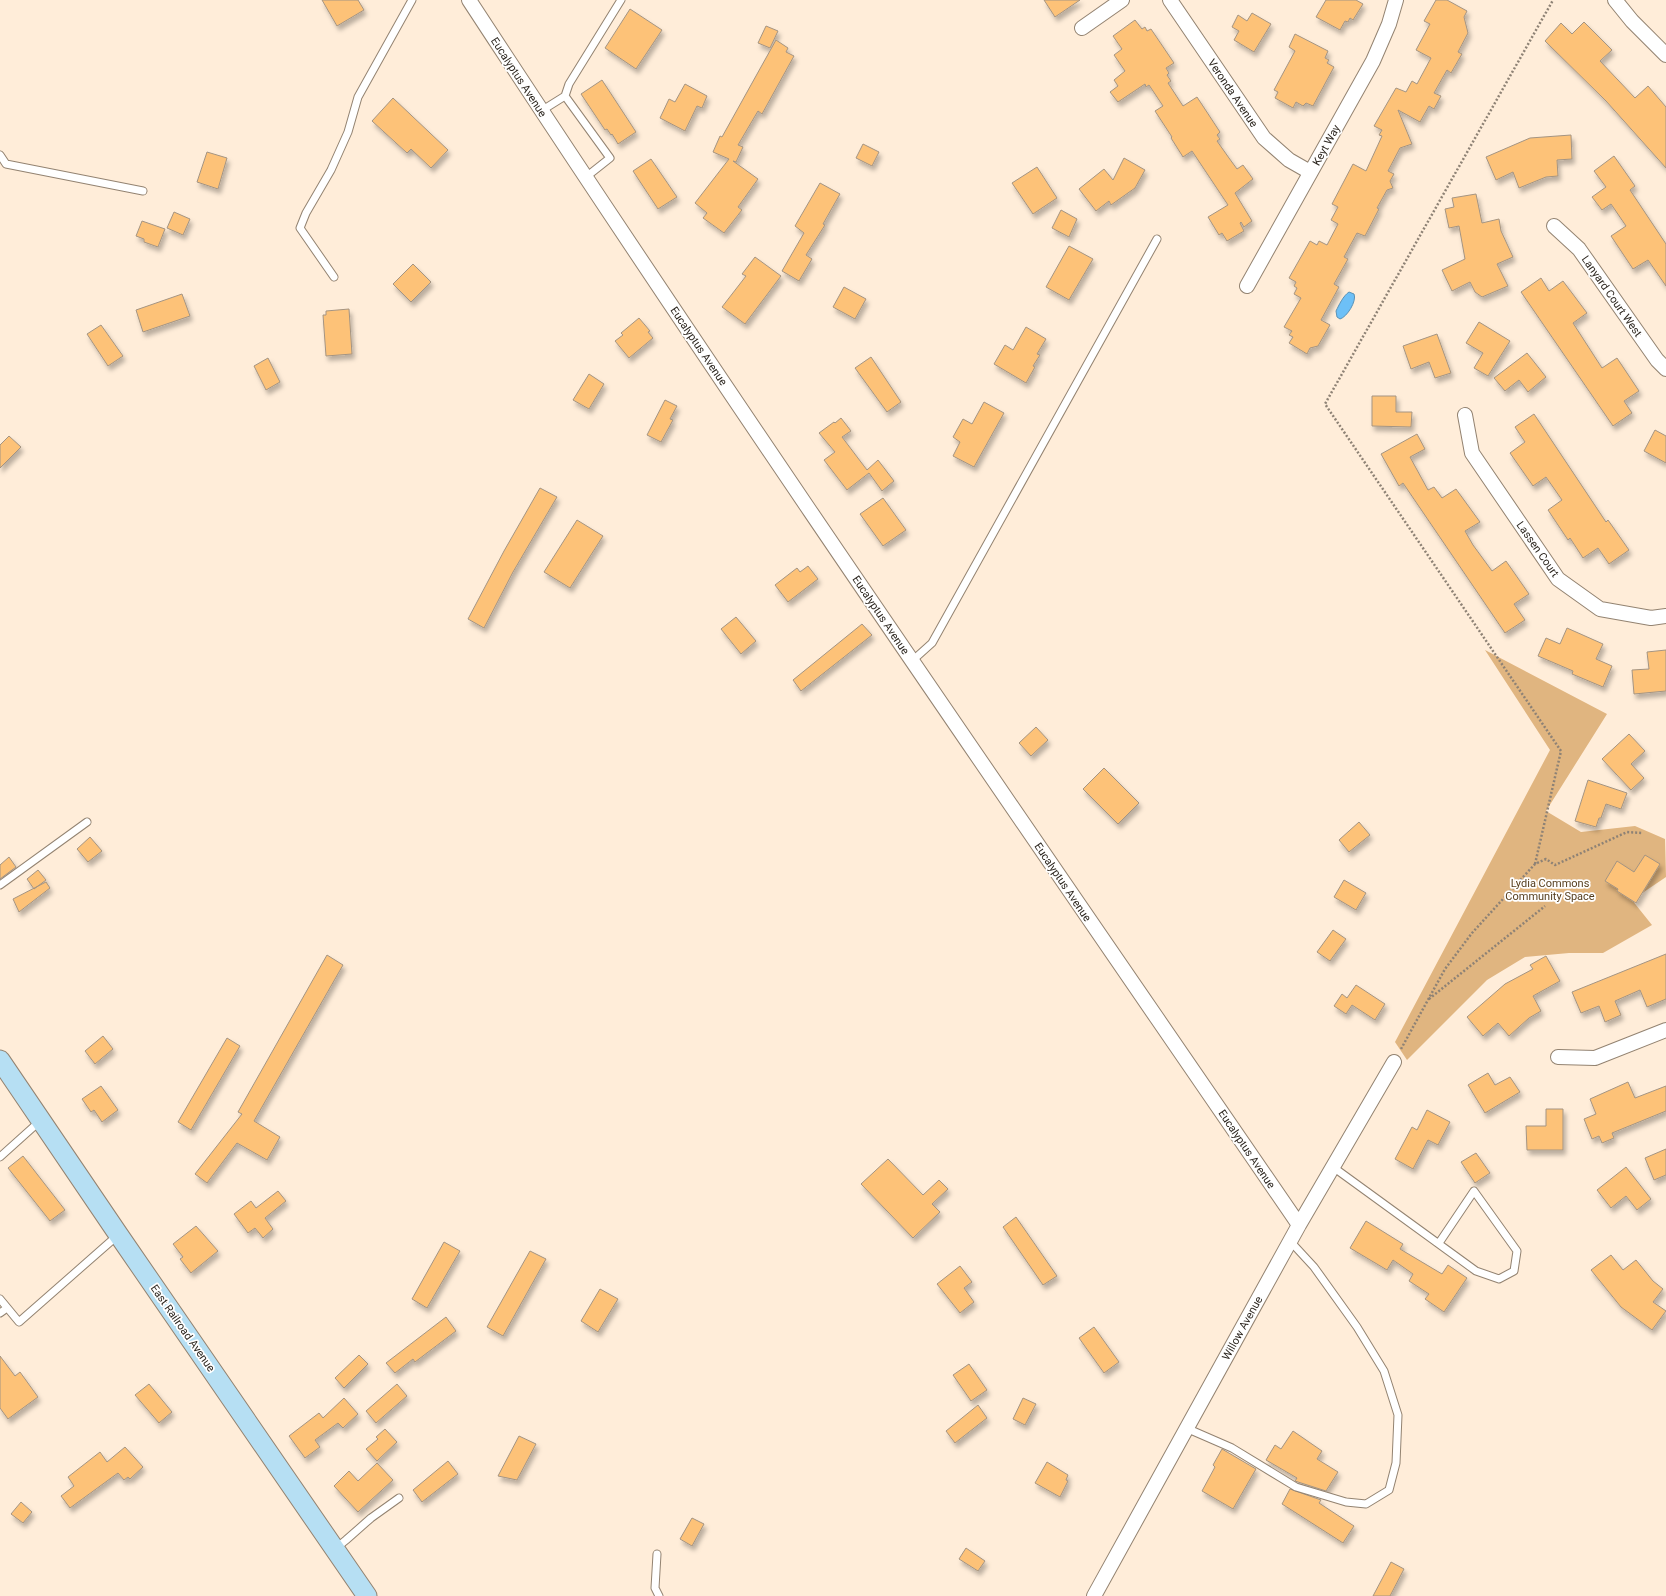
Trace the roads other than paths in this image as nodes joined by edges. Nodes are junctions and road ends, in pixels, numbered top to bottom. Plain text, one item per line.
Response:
1 (412, 0) edge
2 (469, 0) edge
3 (621, 0) edge
4 (1122, 0) edge
5 (1170, 0) edge
6 (1396, 0) edge
7 (1615, 0) edge
8 (1082, 28) dead end
9 (1666, 55) edge
10 (565, 96) junction
11 (541, 111) junction
12 (0, 155) edge
13 (1310, 172) junction
14 (586, 177) junction
15 (143, 191) dead end
16 (1554, 226) dead end
17 (1157, 239) dead end
18 (334, 277) dead end
19 (1247, 286) dead end
20 (1666, 369) edge
21 (1465, 415) dead end
22 (1666, 616) edge
23 (912, 661) junction
24 (87, 822) dead end
25 (0, 885) edge
26 (1666, 1030) edge
27 (1558, 1057) dead end
28 (0, 1060) edge
29 (1394, 1062) road end
30 (40, 1120) junction
31 (0, 1157) edge
32 (1333, 1167) junction
33 (1299, 1225) junction
34 (118, 1234) junction
35 (1290, 1241) junction
36 (1439, 1243) junction
37 (0, 1299) edge
38 (7, 1308) junction
39 (0, 1313) edge
40 (1186, 1428) junction
41 (399, 1498) dead end
42 (335, 1549) junction
43 (657, 1554) dead end
44 (367, 1596) edge
45 (658, 1596) edge
46 (1094, 1596) edge

1 - 18 lane
2 - 11 street, Eucalyptus Avenue
3 - 10 lane
4 - 8 street
5 - 13 street, Veronda Avenue
6 - 13 street, Keyt Way
7 - 9 street
10 - 11 lane
10 - 14 lane
11 - 14 street, Eucalyptus Avenue
12 - 15 lane
13 - 19 street, Keyt Way
14 - 23 street, Eucalyptus Avenue
16 - 20 street, Lanyard Court West
17 - 23 lane
21 - 22 street, Lassen Court
23 - 33 street, Eucalyptus Avenue
24 - 25 lane
26 - 27 street
28 - 30 street, East Railroad Avenue
29 - 32 street, Willow Avenue
30 - 31 lane
30 - 34 street, East Railroad Avenue
32 - 33 street, Willow Avenue
32 - 36 lane
33 - 35 street, Willow Avenue
34 - 38 lane
34 - 42 street, East Railroad Avenue
35 - 40 street, Willow Avenue
35 - 40 lane
36 - 36 lane
37 - 38 lane
38 - 39 lane
40 - 46 street, Willow Avenue
41 - 42 lane
42 - 44 street, East Railroad Avenue
43 - 45 lane

